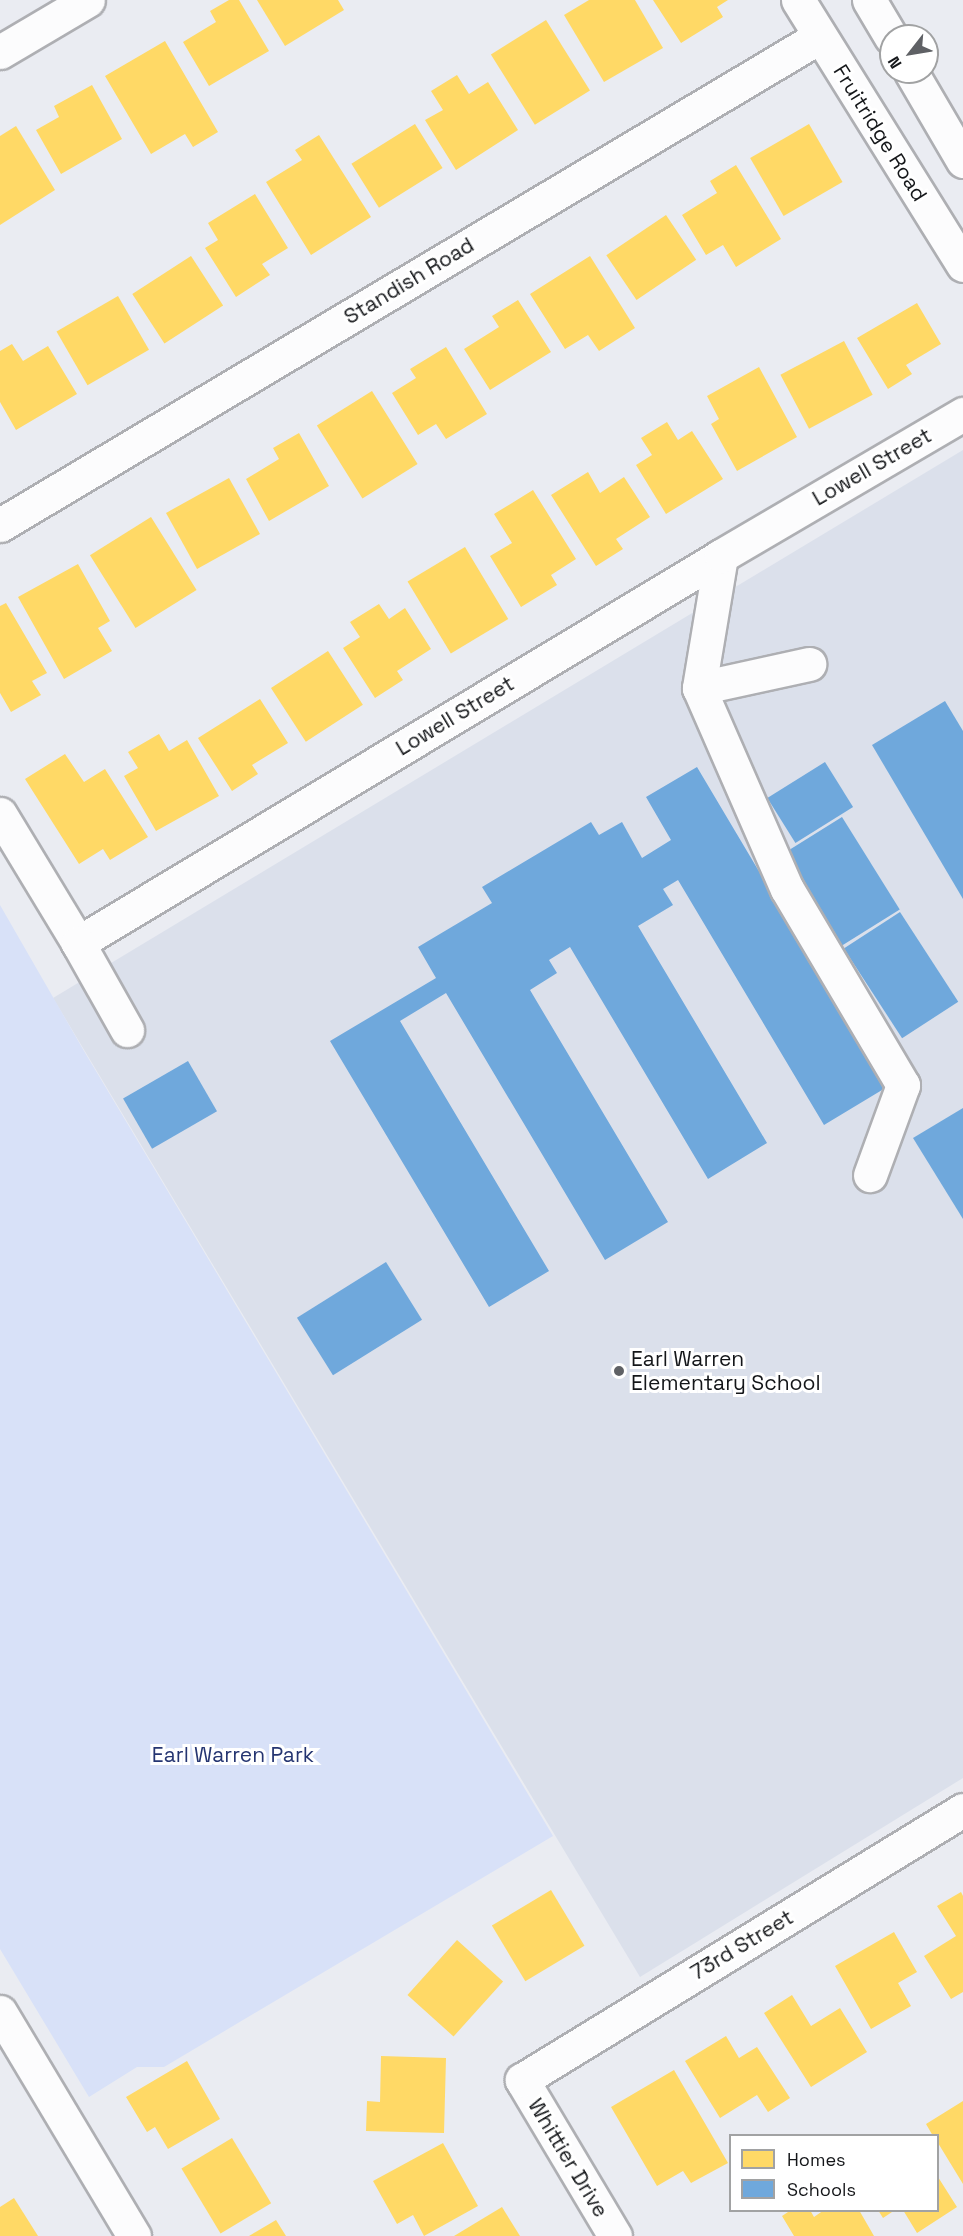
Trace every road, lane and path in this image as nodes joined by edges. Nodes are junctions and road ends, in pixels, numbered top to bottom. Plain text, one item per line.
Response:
1 (88, 0) edge
2 (798, 0) edge
3 (869, 0) edge
4 (883, 24) edge
5 (819, 37) junction
6 (0, 52) edge
7 (918, 84) edge
8 (963, 161) edge
9 (963, 265) edge
10 (963, 414) edge
11 (0, 525) edge
12 (721, 556) junction
13 (809, 664) dead end
14 (699, 688) junction
15 (0, 814) edge
16 (78, 943) junction
17 (127, 1030) dead end
18 (870, 1175) dead end
19 (963, 1810) edge
20 (0, 2012) edge
21 (522, 2079) joint
22 (134, 2236) edge
23 (615, 2236) edge

1 - 6 street
2 - 5 street, Fruitridge Road
3 - 4 street
5 - 9 street, Fruitridge Road
5 - 11 street, Standish Road
7 - 8 street
10 - 12 street, Lowell Street
12 - 14 street
12 - 16 street, Lowell Street
13 - 14 street
14 - 18 street
15 - 16 street
16 - 17 street
19 - 21 street, 73rd Street
20 - 22 street
21 - 23 street, Whittier Drive

